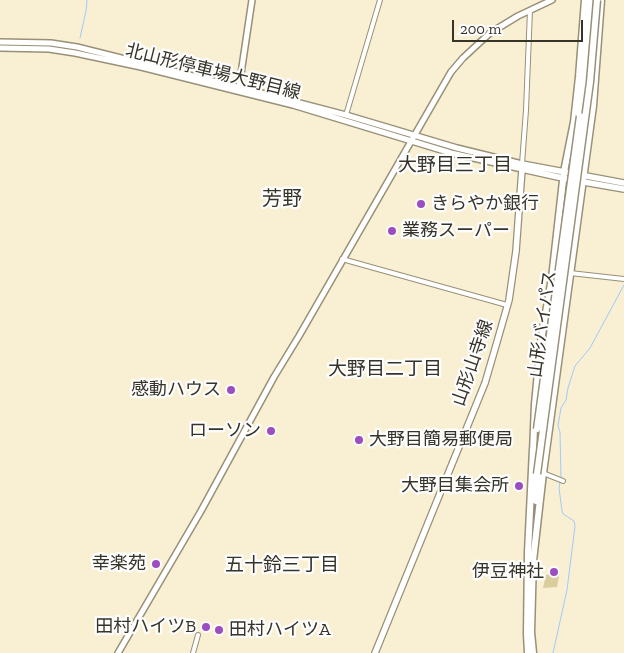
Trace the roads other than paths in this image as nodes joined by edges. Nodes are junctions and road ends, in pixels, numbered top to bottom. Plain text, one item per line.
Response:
1 (252, 0) edge
2 (380, 0) edge
3 (552, 0) edge
4 (585, 0) edge
5 (590, 0) edge
6 (597, 0) edge
7 (601, 0) edge
8 (530, 10) junction
9 (0, 42) edge
10 (0, 48) edge
11 (239, 87) junction
12 (346, 115) junction
13 (412, 138) junction
14 (522, 166) junction
15 (563, 175) junction
16 (584, 179) junction
17 (624, 184) edge
18 (624, 189) edge
19 (342, 259) junction
20 (570, 273) junction
21 (624, 279) edge
22 (507, 305) junction
23 (533, 452) junction
24 (540, 474) junction
25 (563, 480) dead end
26 (198, 635) dead end
27 (118, 653) edge
28 (193, 653) edge
29 (375, 653) edge
30 (528, 653) edge
31 (533, 653) edge

1 - 11 main road
2 - 12 street
3 - 8 main road
4 - 15 highway
5 - 23 highway, 山形バイパス, bridge
6 - 24 highway, 山形バイパス, bridge
7 - 16 highway
8 - 13 main road
8 - 14 street
9 - 11 main road, 北山形停車場大野目線
10 - 13 main road, 北山形停車場大野目線
11 - 12 main road, 北山形停車場大野目線
12 - 13 main road, 北山形停車場大野目線
13 - 14 main road
13 - 19 main road
14 - 15 main road
14 - 22 main road, 山形山寺線
15 - 16 main road
15 - 23 highway
16 - 17 main road
16 - 18 main road
16 - 20 highway
19 - 22 street
19 - 27 main road
20 - 21 street
20 - 24 highway
22 - 29 main road, 山形山寺線
23 - 30 highway, 山形バイパス
24 - 25 street
24 - 31 highway, 山形バイパス
26 - 28 street

